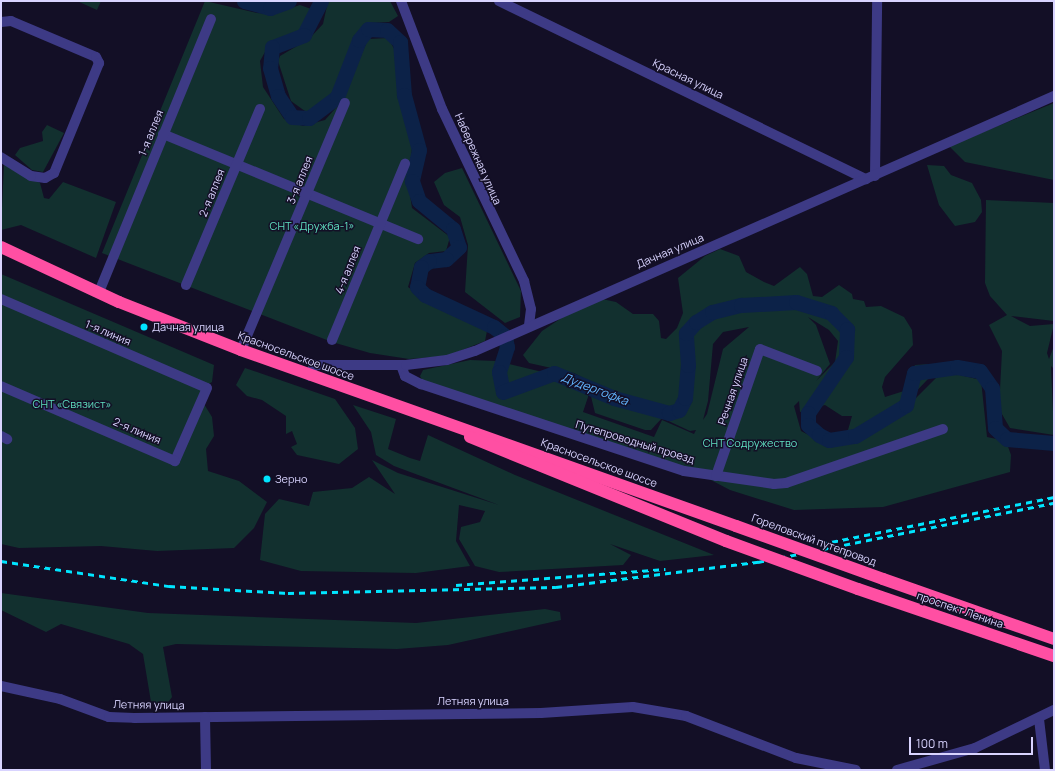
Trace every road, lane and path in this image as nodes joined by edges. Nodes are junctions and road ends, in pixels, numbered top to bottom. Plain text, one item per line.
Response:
1 (401, 1) edge
2 (499, 1) edge
3 (877, 1) edge
4 (211, 19) dead end
5 (3, 21) edge
6 (1054, 96) edge
7 (345, 103) dead end
8 (260, 109) dead end
9 (163, 134) junction
10 (1, 157) edge
11 (405, 164) dead end
12 (236, 165) junction
13 (871, 177) junction
14 (308, 194) junction
15 (380, 222) junction
16 (418, 239) dead end
17 (1, 247) edge
18 (186, 285) dead end
19 (99, 292) junction
20 (1, 299) edge
21 (529, 326) junction
22 (332, 340) dead end
23 (241, 350) junction
24 (401, 365) junction
25 (817, 371) dead end
26 (310, 376) junction
27 (1, 386) edge
28 (430, 416) junction
29 (942, 429) dead end
30 (175, 461) joint
31 (716, 476) junction
32 (736, 526) joint
33 (883, 578) joint
34 (858, 589) joint
35 (1054, 639) edge
36 (1054, 656) edge
37 (1, 686) edge
38 (1054, 710) edge
39 (205, 717) junction
40 (1039, 718) junction
41 (206, 770) edge
42 (856, 770) edge
43 (897, 770) edge
44 (1045, 770) edge

1 - 21 street, Набережная улица
2 - 13 street, Красная улица
3 - 13 street
4 - 9 street, 1-я аллея
5 - 10 street
6 - 13 street, Дачная улица
7 - 14 street, 3-я аллея
8 - 12 street, 2-я аллея
9 - 12 street
9 - 19 street, 1-я аллея
11 - 15 street, 4-я аллея
12 - 14 street
12 - 18 street, 2-я аллея
13 - 21 street, Дачная улица
14 - 15 street
14 - 23 street, 3-я аллея
15 - 16 street
15 - 22 street, 4-я аллея
17 - 19 highway, Красносельское шоссе
19 - 23 highway, Красносельское шоссе
20 - 30 street, 1-я линия
21 - 24 street, Дачная улица
23 - 26 highway, Красносельское шоссе
24 - 26 street, Дачная улица
24 - 31 street, Путепроводный проезд
25 - 31 street, Речная улица
26 - 28 highway, Красносельское шоссе
27 - 30 street, 2-я линия
28 - 32 highway, Красносельское шоссе
28 - 34 highway, Красносельское шоссе, bridge
29 - 31 street, Путепроводный проезд
32 - 33 highway, Гореловский путепровод, bridge
33 - 35 highway, проспект Ленина
34 - 36 highway, проспект Ленина
37 - 39 street, Летняя улица
38 - 40 street
39 - 41 street
39 - 42 street, Летняя улица
40 - 43 street
40 - 44 street

